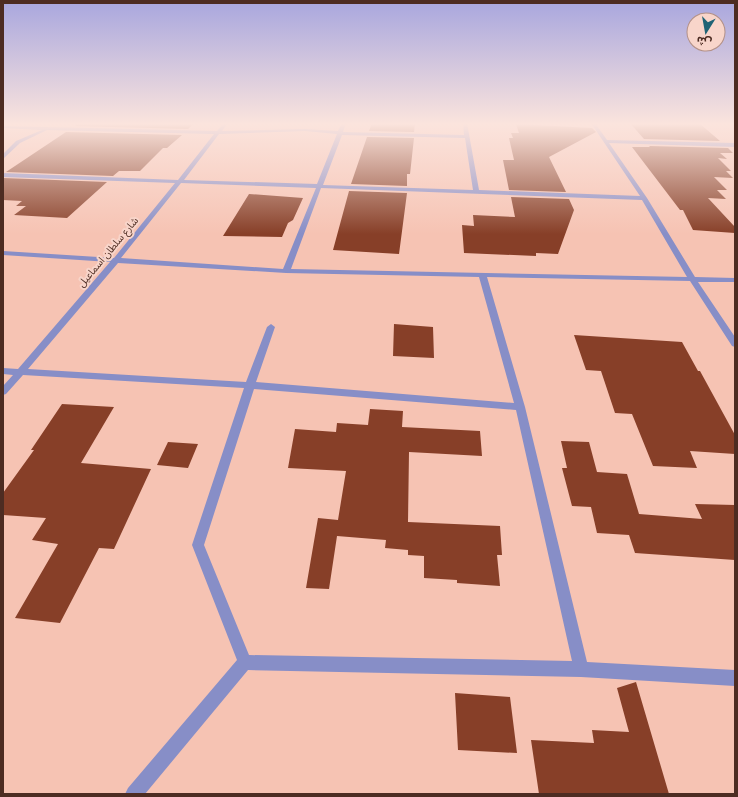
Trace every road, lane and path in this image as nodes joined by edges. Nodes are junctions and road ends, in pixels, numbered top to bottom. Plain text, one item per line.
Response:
1 (197, 160) edge
2 (330, 160) edge
3 (471, 160) edge
4 (618, 160) edge
5 (3, 175) edge
6 (180, 181) junction
7 (320, 188) junction
8 (476, 193) junction
9 (644, 198) junction
10 (3, 253) edge
11 (116, 260) junction
12 (286, 271) junction
13 (482, 274) junction
14 (692, 279) junction
15 (735, 280) edge
16 (271, 327) dead end
17 (735, 344) edge
18 (3, 371) edge
19 (20, 371) junction
20 (250, 385) junction
21 (3, 392) edge
22 (520, 407) junction
23 (245, 662) junction
24 (582, 669) junction
25 (735, 678) edge
26 (134, 794) edge

1 - 6 street, شارع سلطان اسماعيل
2 - 7 street
3 - 8 street
4 - 9 street
5 - 6 street
6 - 7 street
6 - 11 street, شارع سلطان اسماعيل
7 - 8 street
7 - 12 street
8 - 9 street
9 - 14 street
10 - 11 street
11 - 12 street
11 - 19 street, شارع سلطان اسماعيل
12 - 13 street
13 - 14 street
13 - 22 street
14 - 15 street
14 - 17 street
16 - 20 street
18 - 19 street
19 - 20 street
19 - 21 street, شارع سلطان اسماعيل
20 - 22 street
20 - 23 street
22 - 24 street
23 - 24 street
23 - 26 street
24 - 25 street

